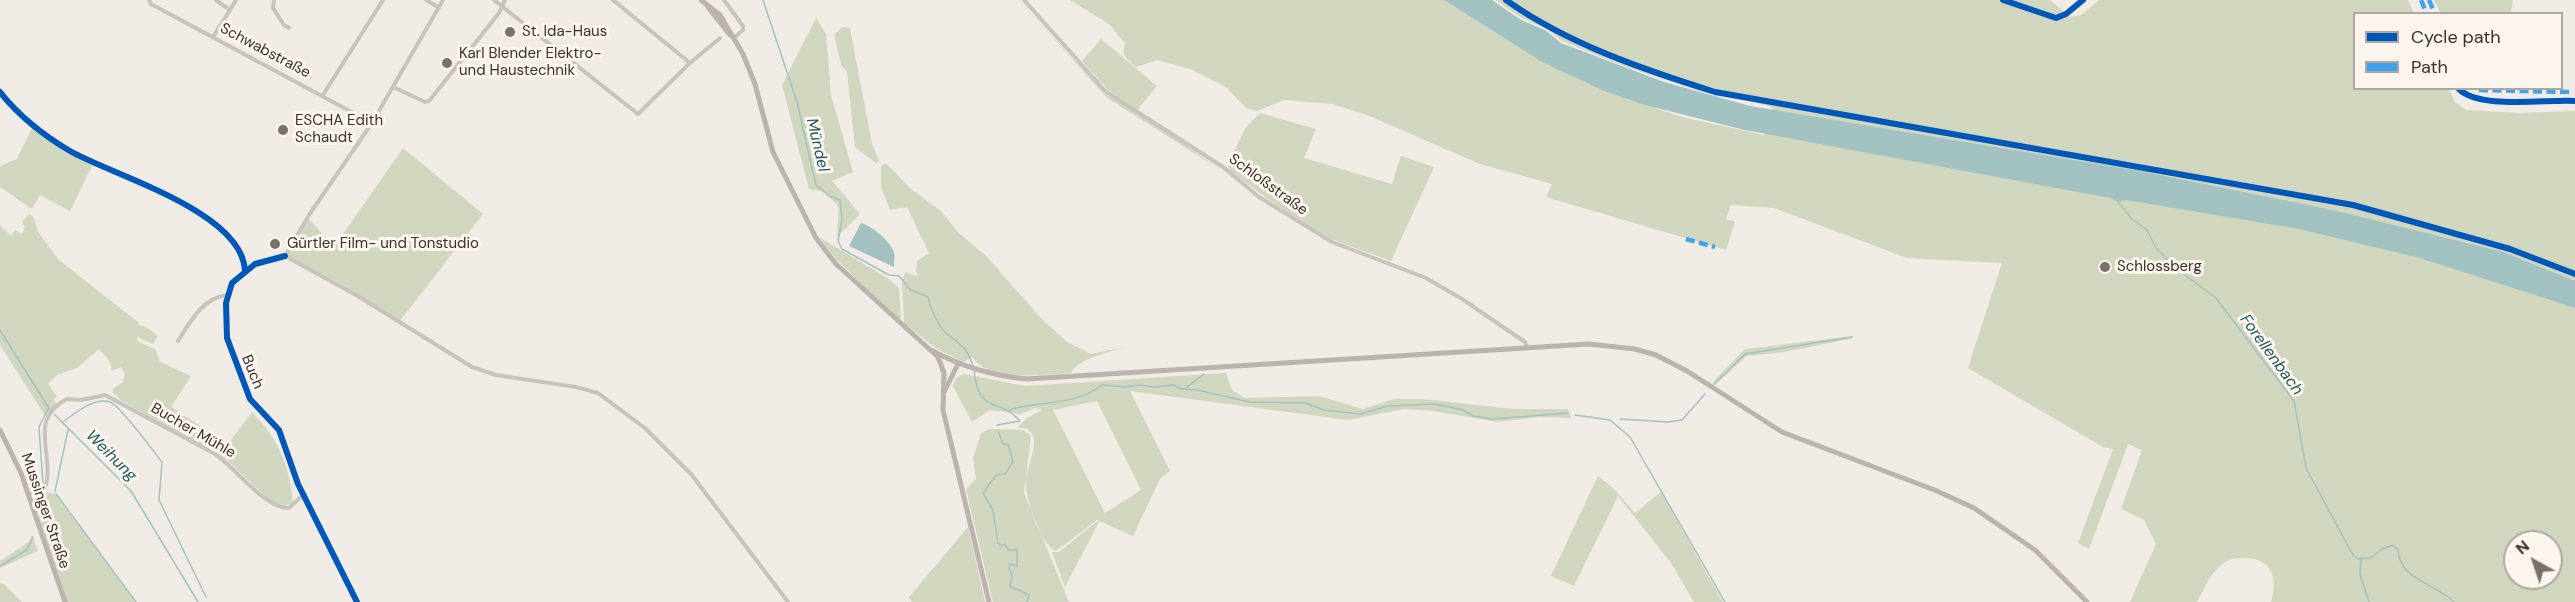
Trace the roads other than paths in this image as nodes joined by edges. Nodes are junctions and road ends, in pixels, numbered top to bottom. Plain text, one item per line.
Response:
1 (149, 0) edge
2 (216, 0) edge
3 (236, 0) edge
4 (274, 0) edge
5 (382, 0) edge
6 (426, 0) edge
7 (443, 0) edge
8 (494, 0) edge
9 (505, 0) edge
10 (613, 0) edge
11 (701, 0) edge
12 (724, 0) edge
13 (1024, 0) edge
14 (438, 7) junction
15 (503, 7) junction
16 (230, 10) junction
17 (289, 28) dead end
18 (213, 37) junction
19 (720, 38) dead end
20 (734, 38) junction
21 (690, 63) junction
22 (393, 87) junction
23 (323, 95) junction
24 (372, 123) junction
25 (285, 256) junction
26 (227, 295) junction
27 (178, 341) dead end
28 (1527, 347) junction
29 (929, 349) junction
30 (958, 364) junction
31 (944, 374) junction
32 (943, 394) junction
33 (0, 430) edge
34 (28, 494) junction
35 (303, 495) junction
36 (65, 602) edge
37 (357, 602) edge
38 (788, 602) edge
39 (989, 602) edge
40 (2087, 602) edge

1 - 18 street, Schwabstraße
2 - 16 street
3 - 16 street
4 - 17 street
5 - 23 street
6 - 14 street
7 - 14 street
8 - 15 street
9 - 15 street
10 - 21 street
11 - 20 main road
12 - 20 street
13 - 28 street, Schloßstraße
14 - 22 street
15 - 21 street
15 - 22 street
16 - 18 street
18 - 23 street, Schwabstraße
19 - 21 street
20 - 29 main road
22 - 24 street
23 - 24 street, Schwabstraße
24 - 25 street
25 - 26 street
25 - 38 street
26 - 27 street
26 - 35 street, Buch
28 - 30 main road
28 - 40 main road
29 - 30 main road
29 - 31 main road
30 - 31 main road
30 - 32 main road
31 - 32 main road
32 - 39 main road
33 - 34 main road, Mussinger Straße
34 - 35 street, Bucher Mühle
34 - 36 main road, Mussinger Straße
35 - 37 street

